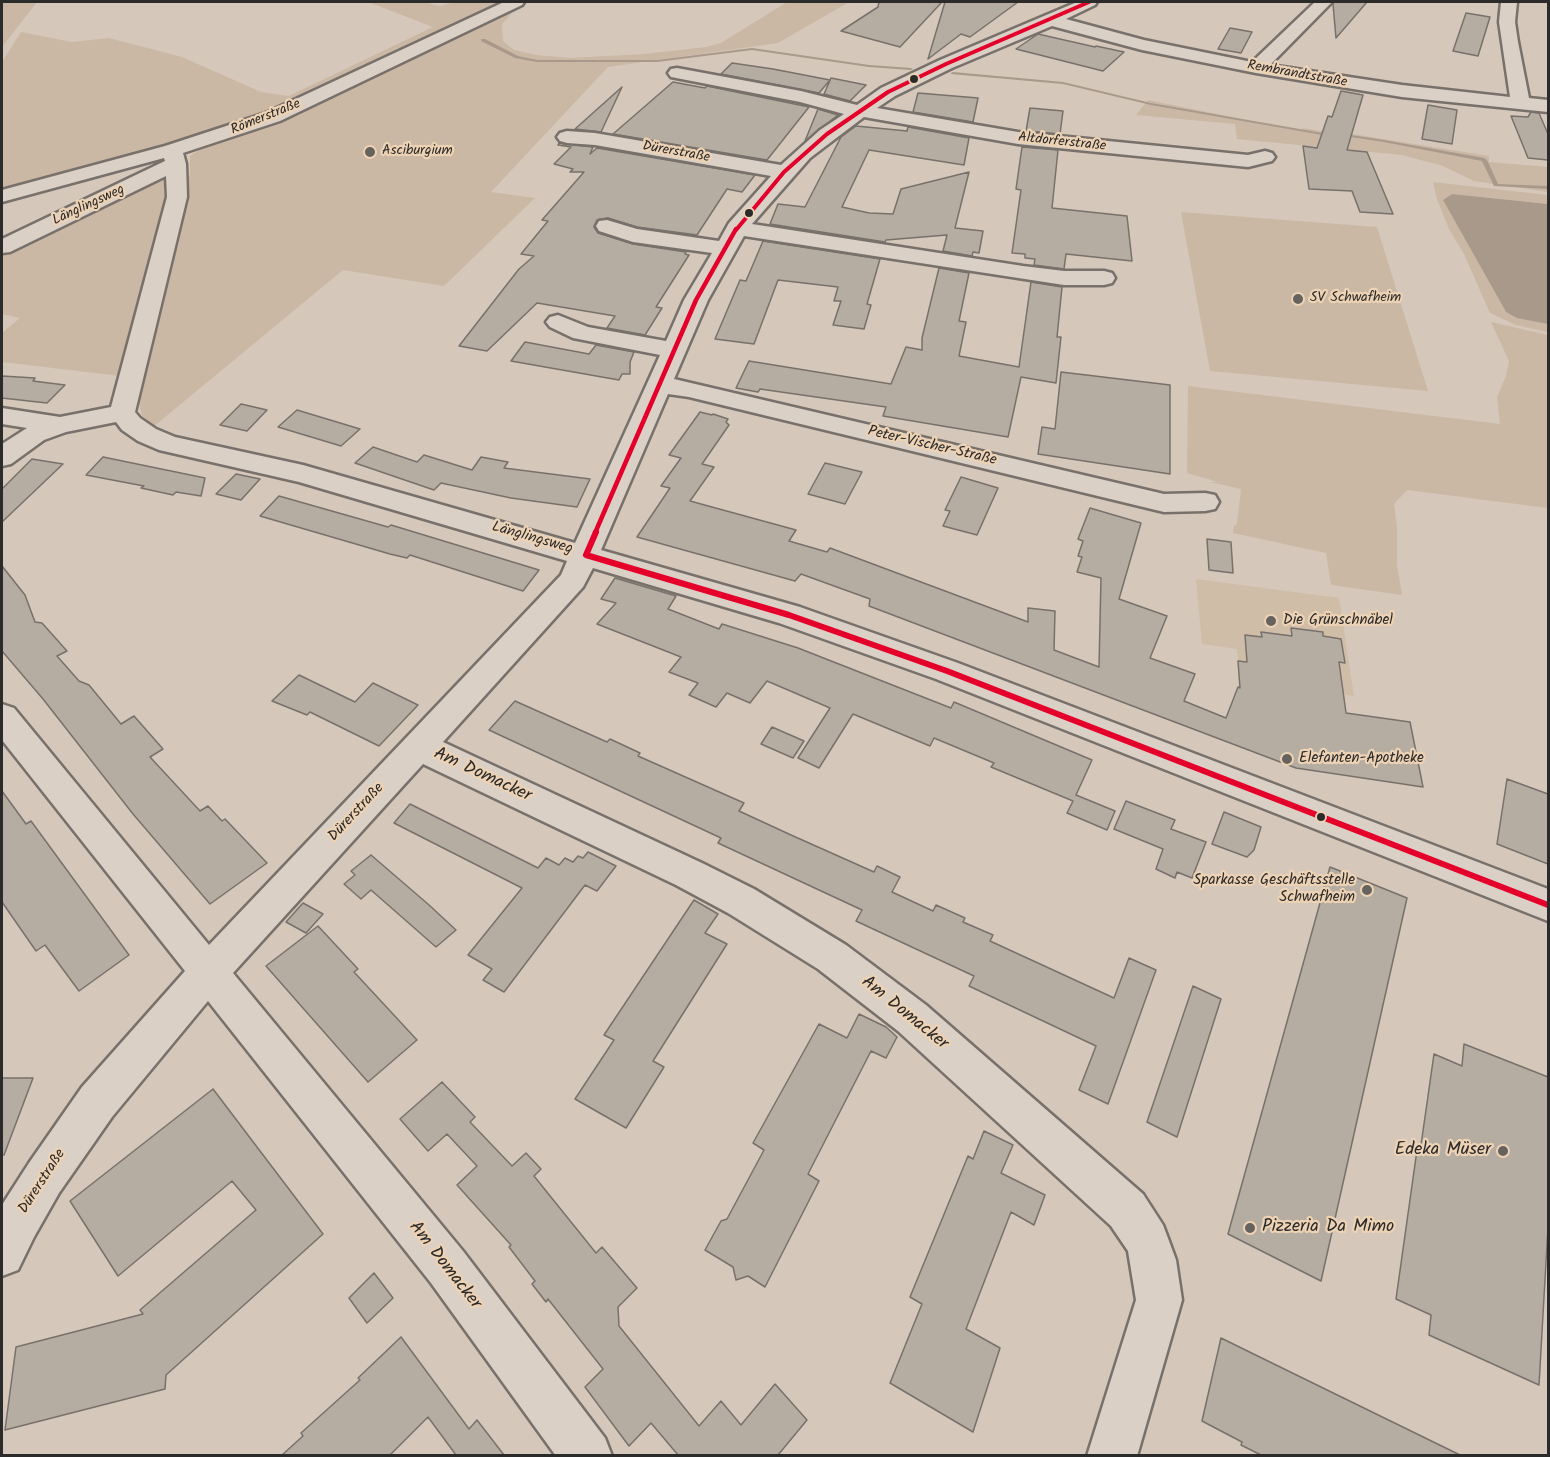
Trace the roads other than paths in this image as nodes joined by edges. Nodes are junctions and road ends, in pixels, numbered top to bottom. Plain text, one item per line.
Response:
1 (516, 2) edge
2 (1089, 2) edge
3 (1323, 2) edge
4 (1509, 2) edge
5 (1050, 20) junction
6 (1256, 68) junction
7 (677, 73) dead end
8 (1521, 103) junction
9 (1548, 106) edge
10 (859, 111) junction
11 (567, 136) dead end
12 (174, 157) junction
13 (1265, 157) dead end
14 (784, 172) junction
15 (2, 196) edge
16 (607, 226) dead end
17 (737, 228) junction
18 (2, 247) edge
19 (724, 248) junction
20 (1104, 278) dead end
21 (558, 322) dead end
22 (675, 350) junction
23 (660, 385) junction
24 (122, 413) junction
25 (2, 416) edge
26 (60, 425) junction
27 (2, 458) edge
28 (1205, 502) dead end
29 (586, 555) junction
30 (2, 717) edge
31 (418, 746) junction
32 (1548, 905) edge
33 (207, 974) junction
34 (2, 1254) edge
35 (587, 1455) edge
36 (1112, 1455) edge

1 - 12 street, Römerstraße
2 - 5 street, Dürerstraße
3 - 6 street
4 - 8 street
5 - 6 street, Rembrandtstraße
5 - 10 street, Dürerstraße
6 - 8 street, Rembrandtstraße
7 - 10 street
8 - 9 street, Rembrandtstraße
10 - 13 street, Altdorferstraße
10 - 14 street, Dürerstraße
11 - 14 street, Dürerstraße
12 - 15 street, Römerstraße
12 - 18 street, Länglingsweg
12 - 24 street
14 - 17 street, Dürerstraße
16 - 19 street
17 - 19 street, Dürerstraße
17 - 20 street
19 - 22 street, Dürerstraße
21 - 22 street
22 - 23 street, Dürerstraße
23 - 28 street, Peter-Vischer-Straße
23 - 29 street, Dürerstraße
24 - 26 street
24 - 29 street, Länglingsweg
25 - 26 street
26 - 27 street
29 - 31 street, Dürerstraße
29 - 32 street, Länglingsweg
30 - 33 street, Am Domacker
31 - 33 street, Dürerstraße
31 - 36 street, Am Domacker
33 - 34 street, Dürerstraße
33 - 35 street, Am Domacker

